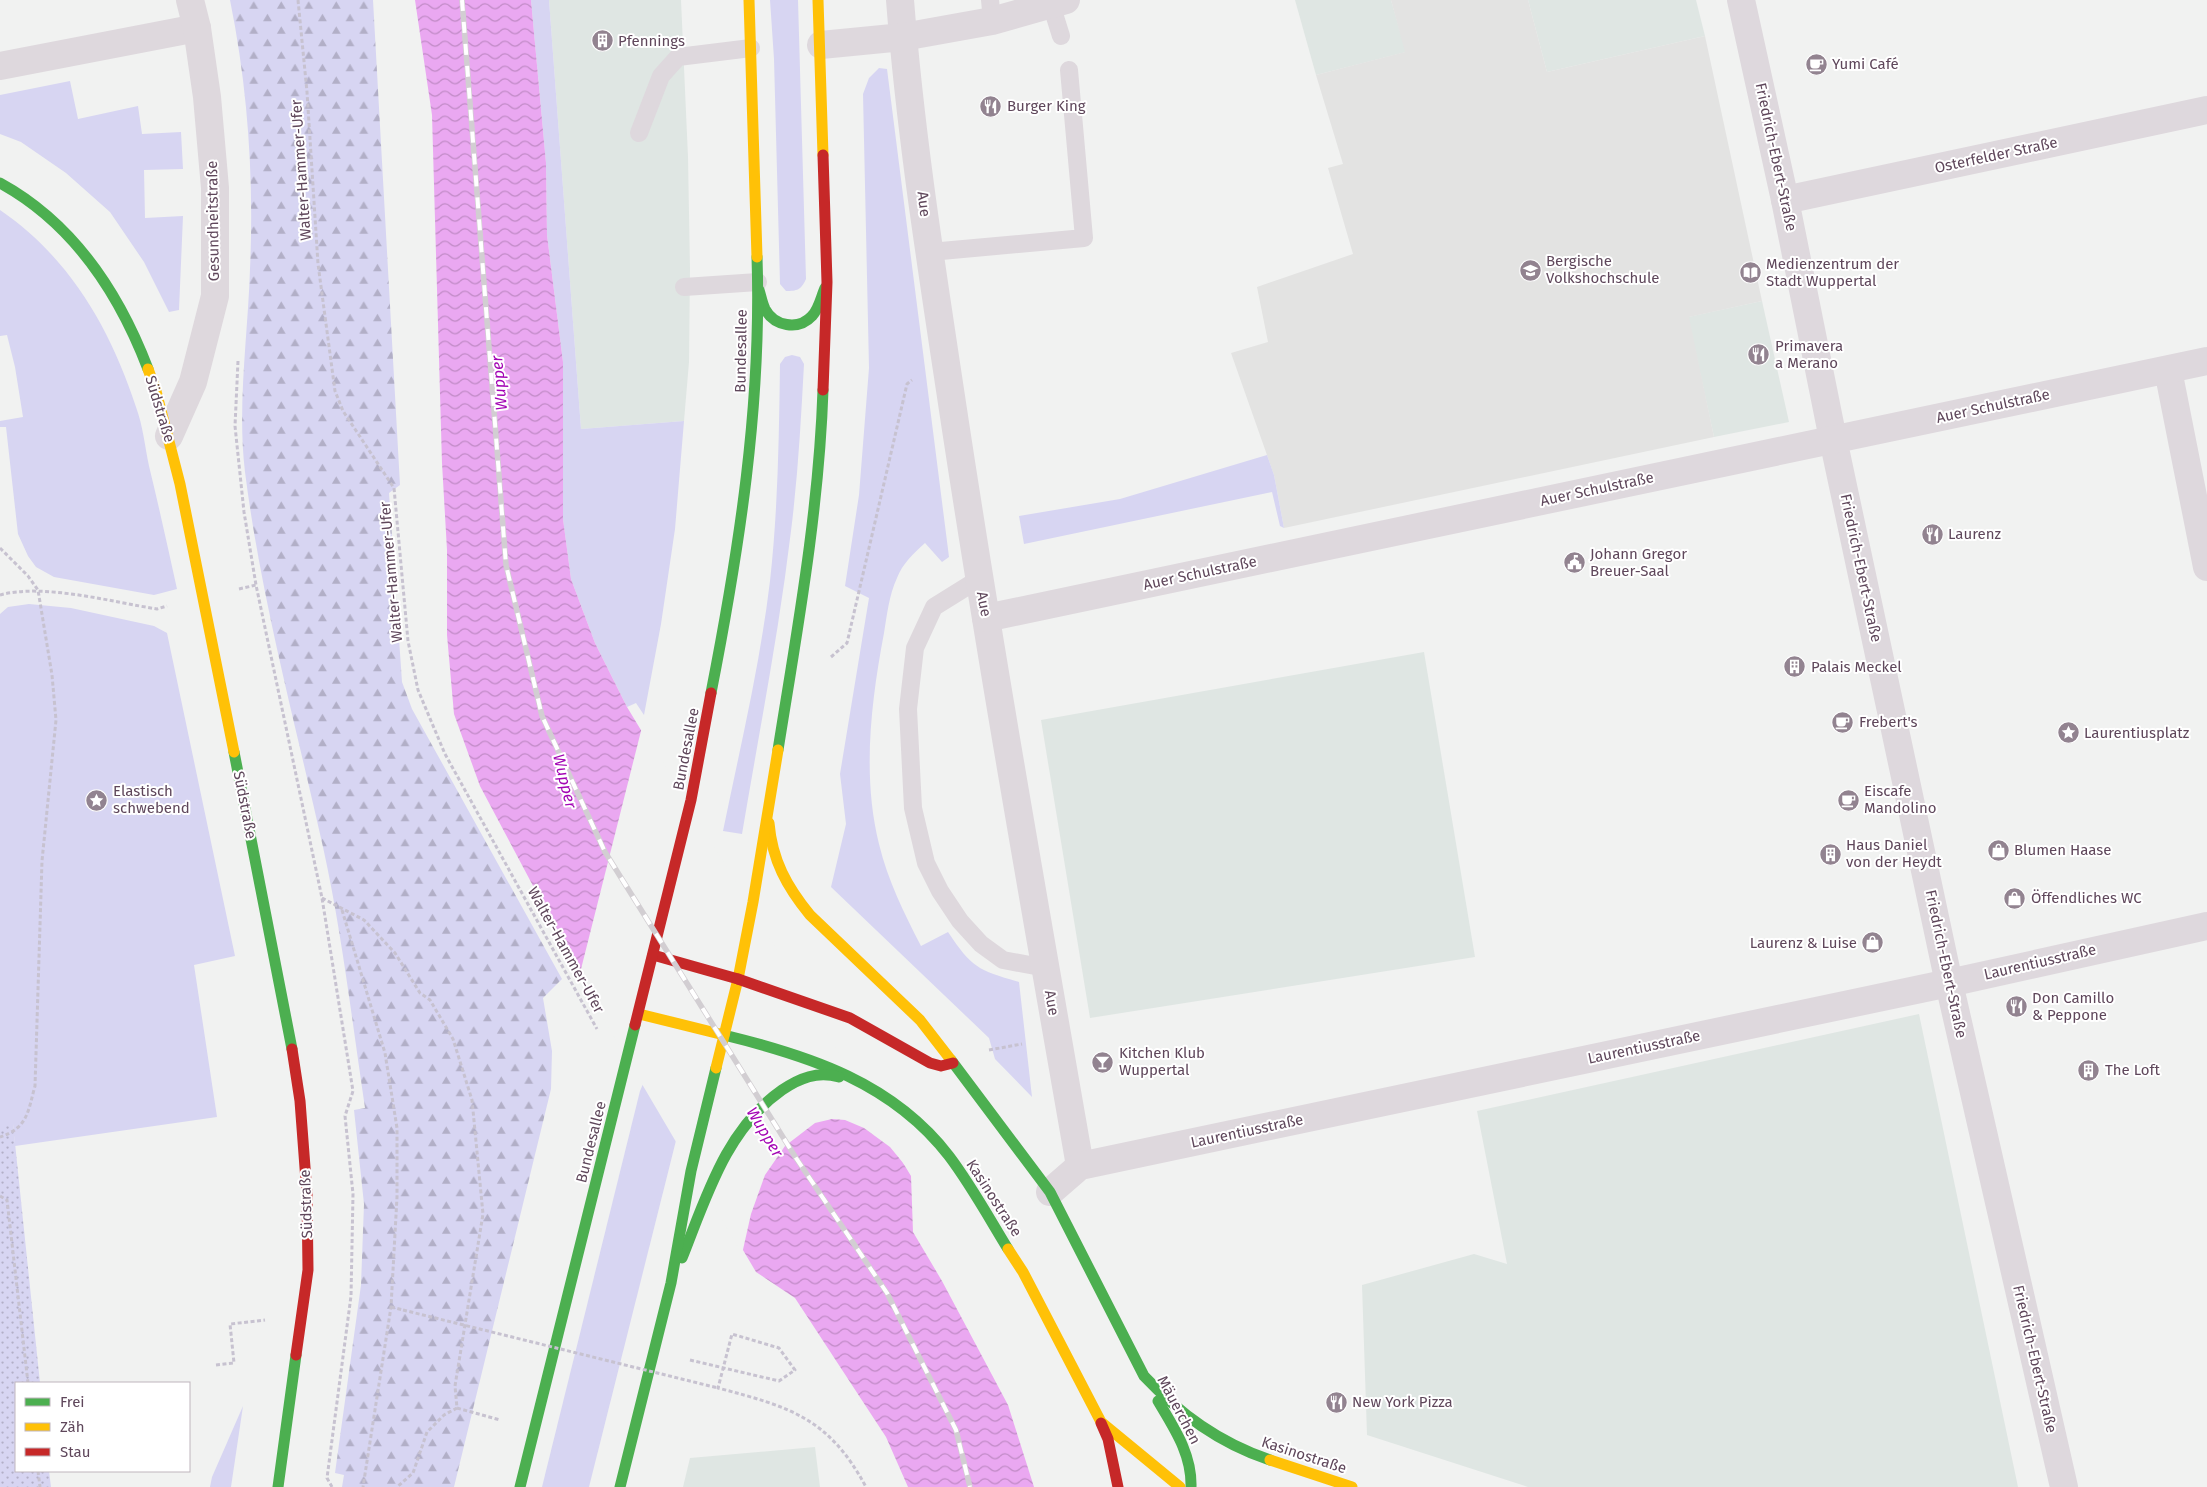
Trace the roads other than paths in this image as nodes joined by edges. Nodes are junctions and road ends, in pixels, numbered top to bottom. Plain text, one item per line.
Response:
1 (190, 0) edge
2 (749, 0) edge
3 (818, 0) edge
4 (900, 0) edge
5 (1742, 0) edge
6 (1059, 2) edge
7 (992, 11) edge
8 (198, 28) junction
9 (1061, 36) dead end
10 (903, 37) junction
11 (821, 45) junction
12 (751, 48) junction
13 (0, 66) edge
14 (1069, 70) dead end
15 (2207, 110) edge
16 (639, 133) dead end
17 (0, 183) edge
18 (1785, 200) junction
19 (930, 252) junction
20 (827, 282) junction
21 (758, 284) junction
22 (684, 287) dead end
23 (2207, 361) edge
24 (2168, 370) junction
25 (169, 436) junction
26 (1833, 440) junction
27 (2207, 566) edge
28 (979, 579) junction
29 (986, 618) junction
30 (769, 804) junction
31 (2207, 926) edge
32 (653, 955) junction
33 (1046, 968) junction
34 (738, 979) junction
35 (1949, 983) junction
36 (639, 1014) junction
37 (724, 1035) junction
38 (953, 1063) junction
39 (863, 1083) junction
40 (1080, 1166) junction
41 (1050, 1192) junction
42 (671, 1283) junction
43 (1144, 1376) junction
44 (1101, 1422) junction
45 (1218, 1450) dead end
46 (1191, 1452) junction
47 (1246, 1452) junction
48 (1154, 1473) junction
49 (278, 1487) edge
50 (520, 1487) edge
51 (620, 1487) edge
52 (1118, 1487) edge
53 (1180, 1487) edge
54 (1191, 1487) edge
55 (1352, 1487) edge
56 (2064, 1487) edge

1 - 8 street, Gesundheitstraße
2 - 12 street, Bundesallee
3 - 11 street
4 - 10 street, Aue
5 - 18 street, Friedrich-Ebert-Straße
6 - 7 street
6 - 9 lane
7 - 10 street
8 - 13 street
8 - 25 street, Gesundheitstraße
10 - 11 street
10 - 19 street, Aue
11 - 20 street
12 - 16 lane
12 - 21 street, Bundesallee
14 - 19 lane
15 - 18 street, Osterfelder Straße
17 - 25 street, Südstraße
18 - 26 street, Friedrich-Ebert-Straße
19 - 28 street, Aue
20 - 21 street
20 - 30 street
21 - 22 lane
21 - 32 street, Bundesallee
23 - 24 street, Auer Schulstraße
24 - 26 street, Auer Schulstraße
24 - 27 street
25 - 49 street, Südstraße
26 - 29 street, Auer Schulstraße
26 - 35 street, Friedrich-Ebert-Straße
28 - 29 street, Aue
28 - 33 lane
29 - 33 street, Aue
30 - 34 street
30 - 38 street, Kasinostraße
31 - 35 street, Laurentiusstraße
32 - 34 street
32 - 36 street, Bundesallee
33 - 40 street, Aue
34 - 37 street
34 - 38 street
35 - 40 street, Laurentiusstraße
35 - 56 street, Friedrich-Ebert-Straße
36 - 37 street, Kasinostraße
36 - 50 street, Bundesallee
37 - 39 street, Kasinostraße
37 - 42 street
38 - 41 street, Kasinostraße
39 - 42 street
39 - 44 street, Kasinostraße
40 - 41 street
41 - 43 street, Kasinostraße
42 - 51 street
43 - 46 street, Mäuerchen
43 - 47 street, Kasinostraße
44 - 48 street, Kasinostraße
44 - 52 street
45 - 47 street, Kasinostraße
46 - 48 street
46 - 54 street, Mäuerchen
47 - 55 street, Kasinostraße
48 - 53 street, Kasinostraße

